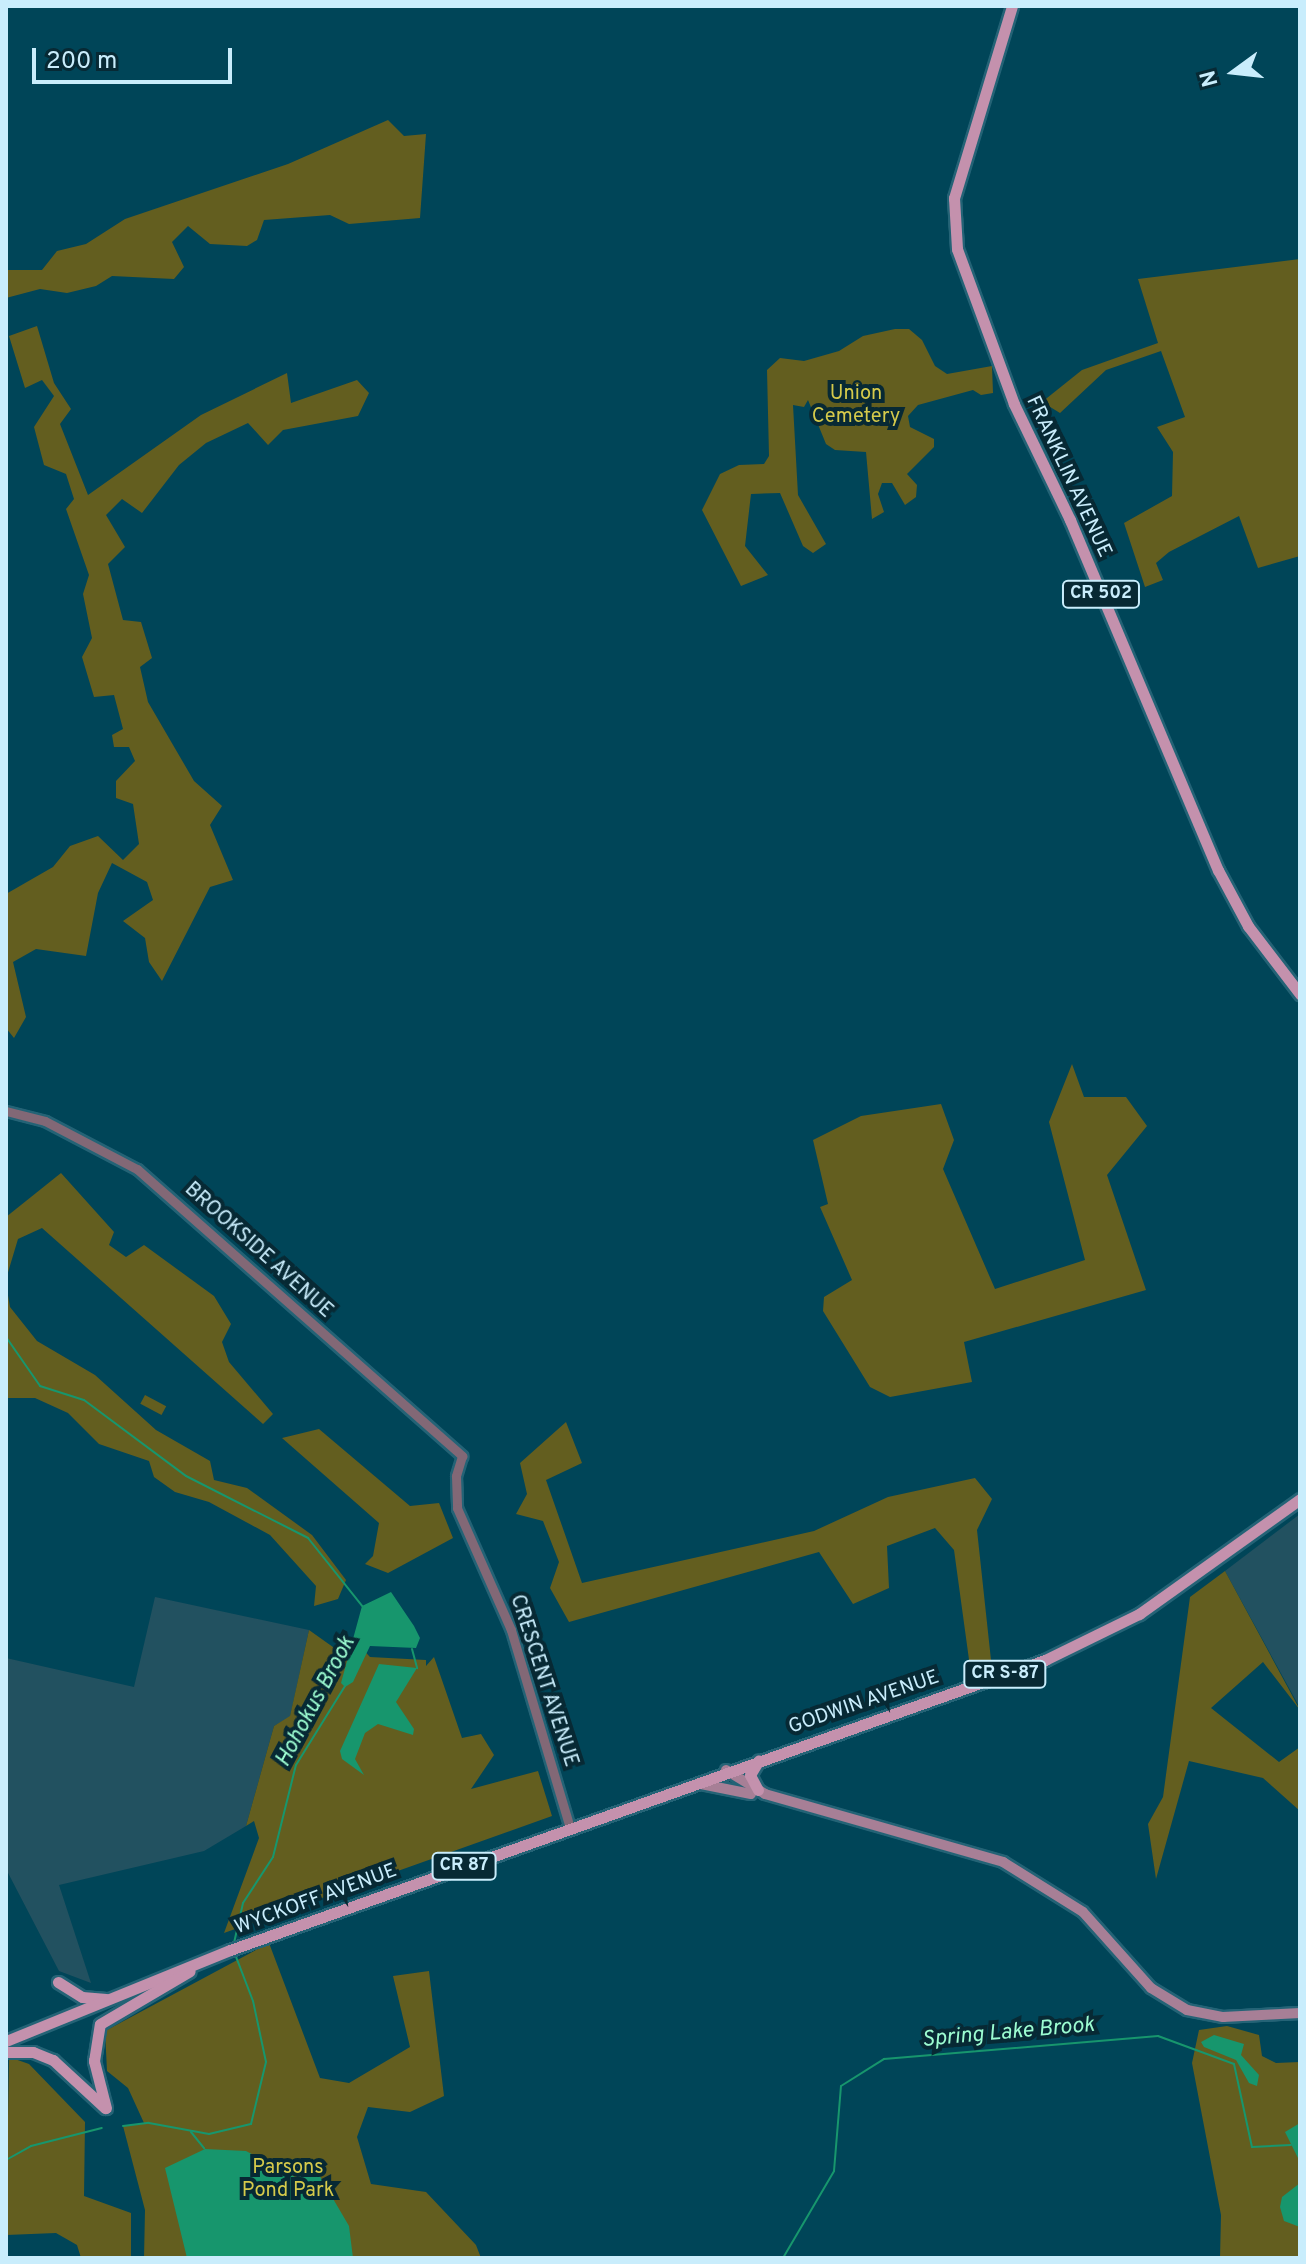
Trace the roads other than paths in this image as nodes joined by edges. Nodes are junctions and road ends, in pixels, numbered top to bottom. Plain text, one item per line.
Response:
1 (1012, 6) edge
2 (1300, 994) edge
3 (6, 1111) edge
4 (462, 1456) joint
5 (1300, 1499) edge
6 (763, 1757) junction
7 (726, 1770) junction
8 (687, 1784) junction
9 (762, 1792) junction
10 (570, 1828) junction
11 (204, 1961) junction
12 (58, 1982) dead end
13 (110, 1999) junction
14 (1300, 2013) edge
15 (6, 2041) edge
16 (6, 2052) edge

1 - 2 main road, FRANKLIN AVENUE / CR 502
3 - 4 street, BROOKSIDE AVENUE
4 - 10 street, CRESCENT AVENUE
5 - 6 main road, GODWIN AVENUE / CR S-87
6 - 7 main road, GODWIN AVENUE / CR S-87
6 - 9 main road
7 - 8 main road, WYCKOFF AVENUE / CR 87
7 - 9 main road, WYCKOFF AVENUE / CR 87
8 - 9 main road, WYCKOFF AVENUE / CR 87
8 - 10 main road, WYCKOFF AVENUE / CR 87
9 - 14 main road, WYCKOFF AVENUE / CR 87
10 - 11 main road, WYCKOFF AVENUE / CR 87
11 - 13 main road, WYCKOFF AVENUE / CR 87
11 - 16 main road
12 - 13 main road
13 - 15 main road, WYCKOFF AVENUE / CR 87

